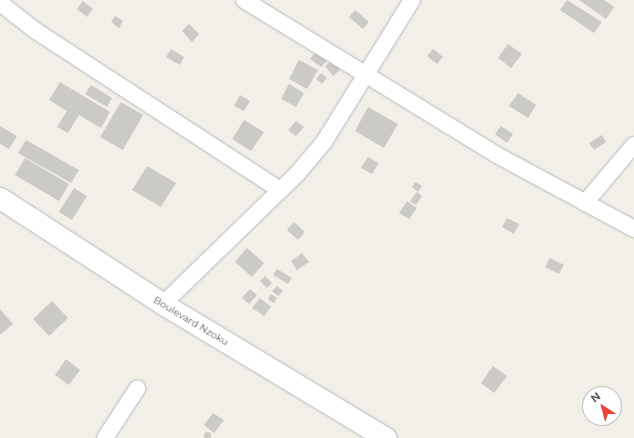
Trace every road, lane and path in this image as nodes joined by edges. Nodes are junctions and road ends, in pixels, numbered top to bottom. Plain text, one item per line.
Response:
1 (244, 0) edge
2 (412, 0) edge
3 (0, 3) edge
4 (367, 77) junction
5 (634, 145) edge
6 (280, 190) junction
7 (0, 198) edge
8 (585, 203) junction
9 (634, 229) edge
10 (163, 304) junction
11 (137, 389) dead end
12 (105, 438) edge
13 (386, 438) edge

1 - 4 street
2 - 4 street
3 - 6 street
4 - 6 street
4 - 8 street
5 - 8 street
6 - 10 street
7 - 10 street, Boulevard Nzoku
8 - 9 street
10 - 13 street, Boulevard Nzoku
11 - 12 street

